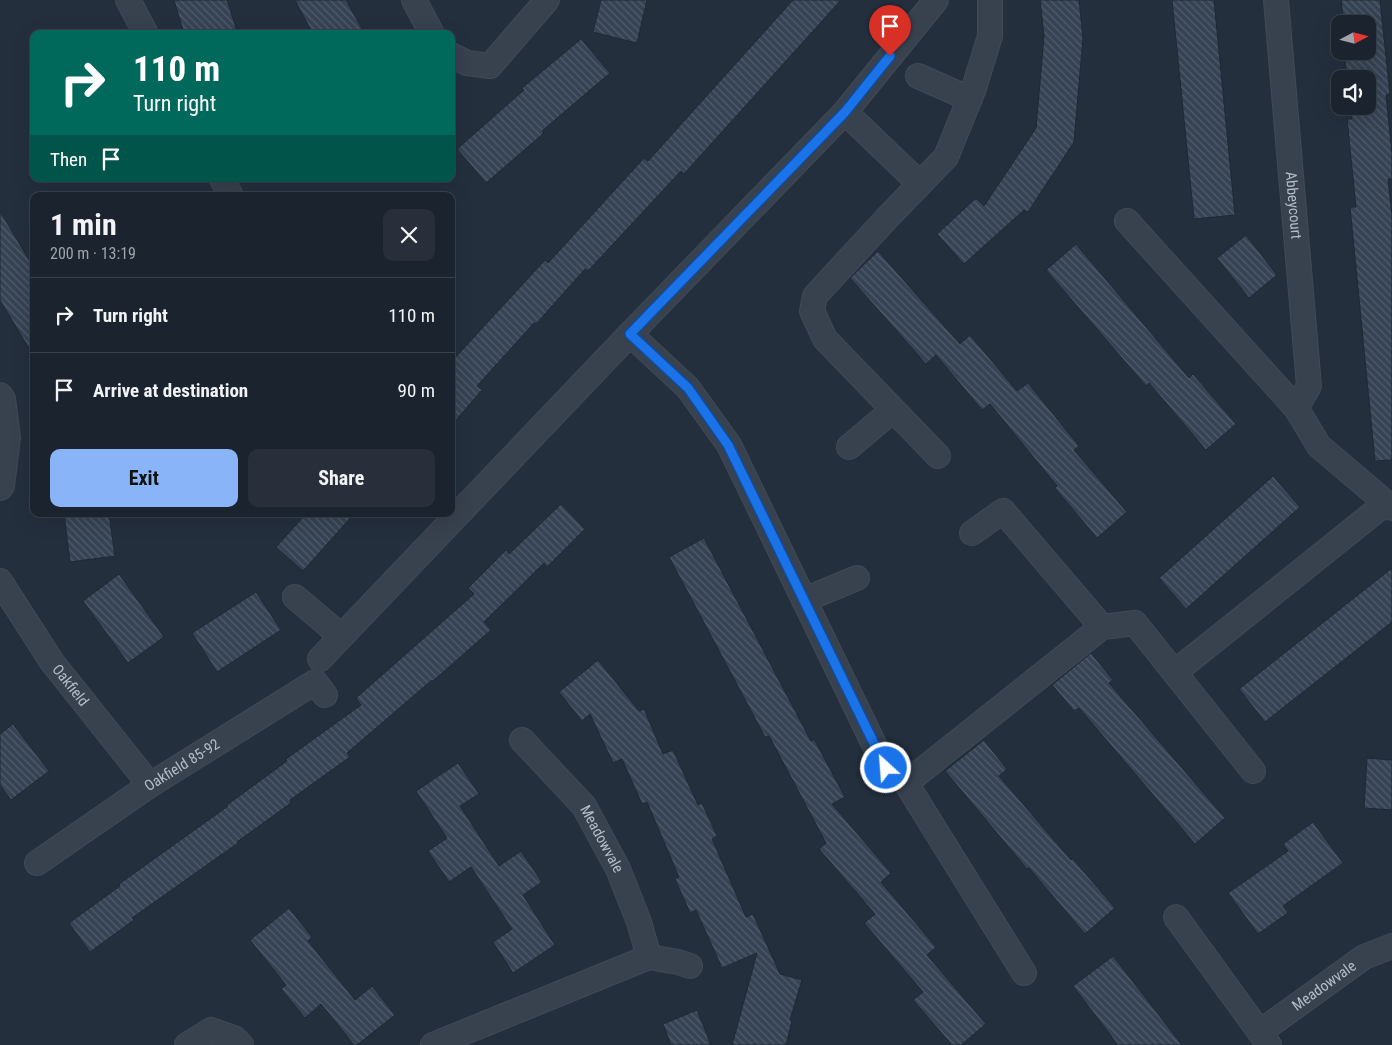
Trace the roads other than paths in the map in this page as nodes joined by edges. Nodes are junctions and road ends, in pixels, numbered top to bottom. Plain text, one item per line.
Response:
1 (128, 0) edge
2 (414, 0) edge
3 (547, 0) edge
4 (936, 0) edge
5 (990, 0) edge
6 (1276, 0) edge
7 (144, 30) edge
8 (430, 30) edge
9 (455, 56) edge
10 (918, 76) dead end
11 (970, 99) junction
12 (845, 112) junction
13 (920, 184) junction
14 (1127, 221) dead end
15 (630, 334) junction
16 (0, 394) edge
17 (1296, 408) junction
18 (893, 410) junction
19 (849, 447) dead end
20 (938, 456) dead end
21 (0, 488) edge
22 (1389, 506) edge
23 (455, 517) edge
24 (455, 517) edge
25 (972, 533) dead end
26 (857, 578) dead end
27 (0, 581) edge
28 (295, 597) dead end
29 (804, 600) junction
30 (1102, 627) junction
31 (341, 636) junction
32 (320, 658) dead end
33 (1175, 672) junction
34 (325, 695) dead end
35 (522, 740) dead end
36 (886, 768) dead end
37 (1253, 771) dead end
38 (150, 785) junction
39 (37, 863) dead end
40 (1176, 917) dead end
41 (1392, 946) edge
42 (649, 957) junction
43 (690, 966) dead end
44 (1024, 973) dead end
45 (1264, 1039) edge
46 (187, 1045) edge
47 (240, 1045) edge
48 (433, 1045) edge

1 - 7 street
2 - 8 street
3 - 9 street
4 - 12 street
5 - 11 street
6 - 17 street, Abbeycourt
10 - 11 street
11 - 13 street
12 - 13 street
12 - 15 street
13 - 18 street
14 - 17 street
15 - 24 street
15 - 29 street
16 - 21 street
17 - 22 street
18 - 19 street
18 - 20 street
22 - 33 street
23 - 31 street
25 - 30 street
26 - 29 street
27 - 38 street, Oakfield
28 - 31 street
29 - 36 street
30 - 33 street
30 - 44 street
31 - 32 street
33 - 37 street
34 - 38 street, Oakfield 85-92
35 - 42 street, Meadowvale
38 - 39 street, Oakfield 85-92
40 - 45 street, Meadowvale
41 - 45 street, Meadowvale
42 - 43 street
42 - 48 street
46 - 47 street

